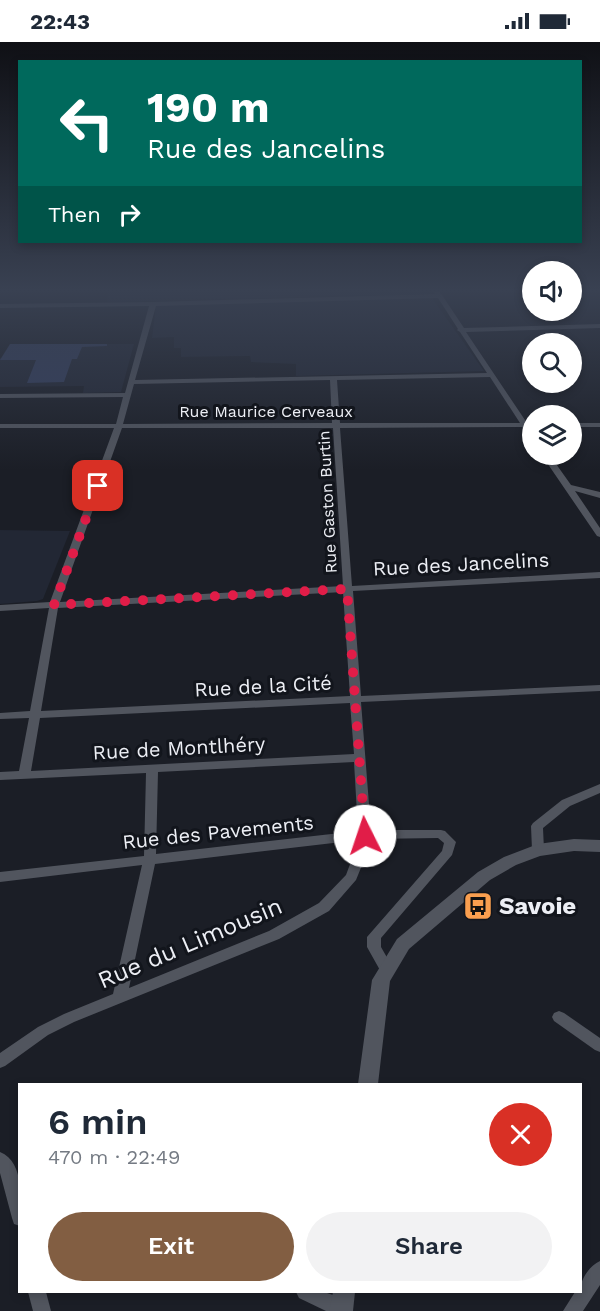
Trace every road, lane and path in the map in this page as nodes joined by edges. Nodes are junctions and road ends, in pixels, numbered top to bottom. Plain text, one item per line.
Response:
1 (139, 351) edge
2 (475, 351) edge
3 (491, 375) junction
4 (333, 378) junction
5 (130, 382) junction
6 (127, 395) junction
7 (0, 396) edge
8 (522, 416) edge
9 (338, 424) junction
10 (522, 425) edge
11 (582, 425) edge
12 (600, 425) edge
13 (0, 426) edge
14 (119, 426) junction
15 (552, 465) edge
16 (568, 488) junction
17 (600, 495) edge
18 (600, 534) edge
19 (600, 575) edge
20 (347, 589) junction
21 (54, 605) junction
22 (0, 608) edge
23 (600, 688) edge
24 (355, 699) junction
25 (35, 715) junction
26 (0, 716) edge
27 (359, 758) junction
28 (152, 769) junction
29 (24, 775) junction
30 (0, 776) edge
31 (600, 788) edge
32 (365, 836) junction
33 (600, 846) edge
34 (538, 850) junction
35 (150, 859) junction
36 (0, 878) edge
37 (386, 968) junction
38 (119, 999) junction
39 (559, 1017) dead end
40 (600, 1046) edge
41 (0, 1061) edge
42 (368, 1083) edge
43 (7, 1166) edge
44 (18, 1210) edge
45 (600, 1270) edge
46 (38, 1293) edge
47 (307, 1293) edge
48 (342, 1303) edge
49 (42, 1311) edge
50 (572, 1311) edge

1 - 5 street
2 - 3 street
3 - 4 street
3 - 8 street
4 - 5 street
4 - 9 street, Rue Gaston Burtin
5 - 6 street
6 - 7 street
6 - 14 street
9 - 10 street, Rue Maurice Cerveaux
9 - 14 street, Rue Maurice Cerveaux
9 - 20 street, Rue Gaston Burtin
11 - 12 street
13 - 14 street, Rue Maurice Cerveaux
14 - 21 street
15 - 16 street
16 - 17 street
16 - 18 street
19 - 20 street, Rue des Jancelins
20 - 21 street, Rue des Jancelins
20 - 24 street, Rue Gaston Burtin
21 - 22 street, Rue des Jancelins
21 - 25 street
23 - 24 street, Rue de la Cité
24 - 25 street, Rue de la Cité
24 - 27 street, Rue Gaston Burtin
25 - 26 street, Rue de la Cité
25 - 29 street
27 - 28 street, Rue de Montlhéry
27 - 32 street, Rue Gaston Burtin
28 - 29 street, Rue de Montlhéry
28 - 35 street
29 - 30 street, Rue de Montlhéry
31 - 34 street
32 - 35 street, Rue des Pavements
32 - 37 street, Rue des Pavements
32 - 38 street, Rue du Limousin
33 - 34 street
34 - 37 street
35 - 36 street, Rue des Pavements
35 - 38 street
37 - 42 street
38 - 41 street, Rue du Limousin
39 - 40 street
43 - 44 street
45 - 50 street
46 - 49 street
47 - 48 street

